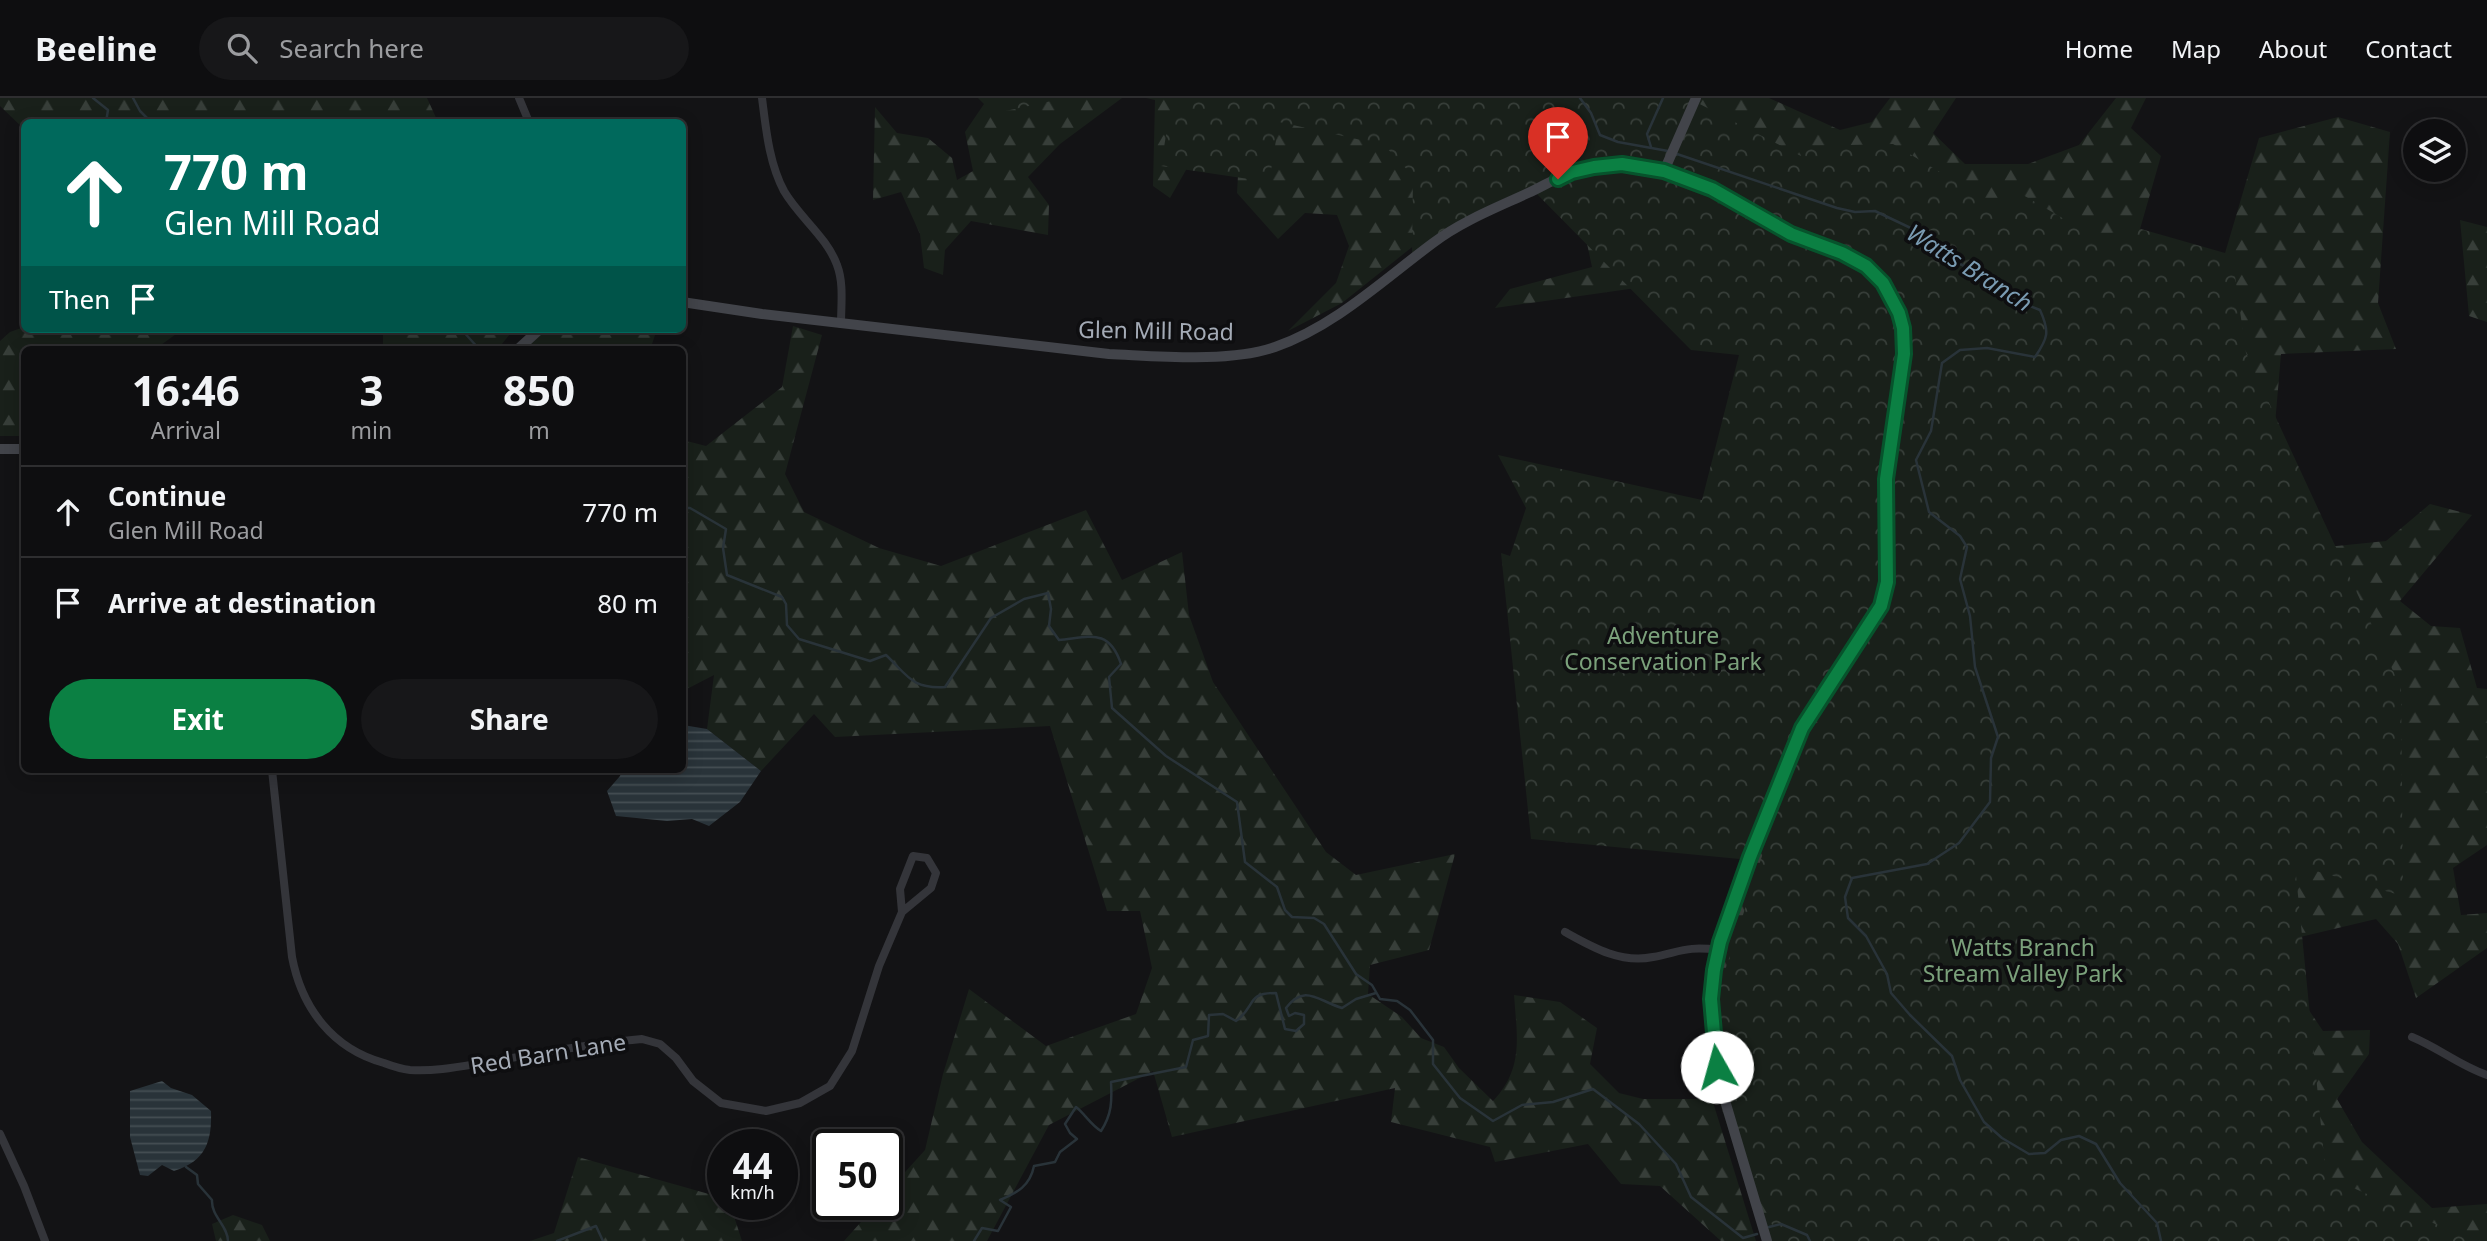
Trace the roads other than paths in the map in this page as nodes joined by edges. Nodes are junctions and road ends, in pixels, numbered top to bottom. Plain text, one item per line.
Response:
1 (519, 98) edge
2 (762, 98) edge
3 (1696, 98) edge
4 (528, 119) edge
5 (1666, 165) junction
6 (686, 303) edge
7 (841, 324) junction
8 (536, 333) edge
9 (521, 346) edge
10 (0, 449) edge
11 (21, 449) edge
12 (272, 773) edge
13 (902, 912) junction
14 (1565, 932) dead end
15 (1719, 950) junction
16 (2412, 1037) dead end
17 (2487, 1075) edge
18 (0, 1134) edge
19 (46, 1241) edge
20 (1767, 1241) edge

1 - 4 street
2 - 7 street
3 - 5 main road
5 - 7 main road, Glen Mill Road
5 - 15 main road, Glen Mill Road
6 - 7 main road, Glen Mill Road
8 - 9 main road
10 - 11 main road
12 - 13 street, Red Barn Lane
13 - 13 street, Red Barn Lane
14 - 15 street
15 - 20 main road, Glen Mill Road
16 - 17 street
18 - 19 street

